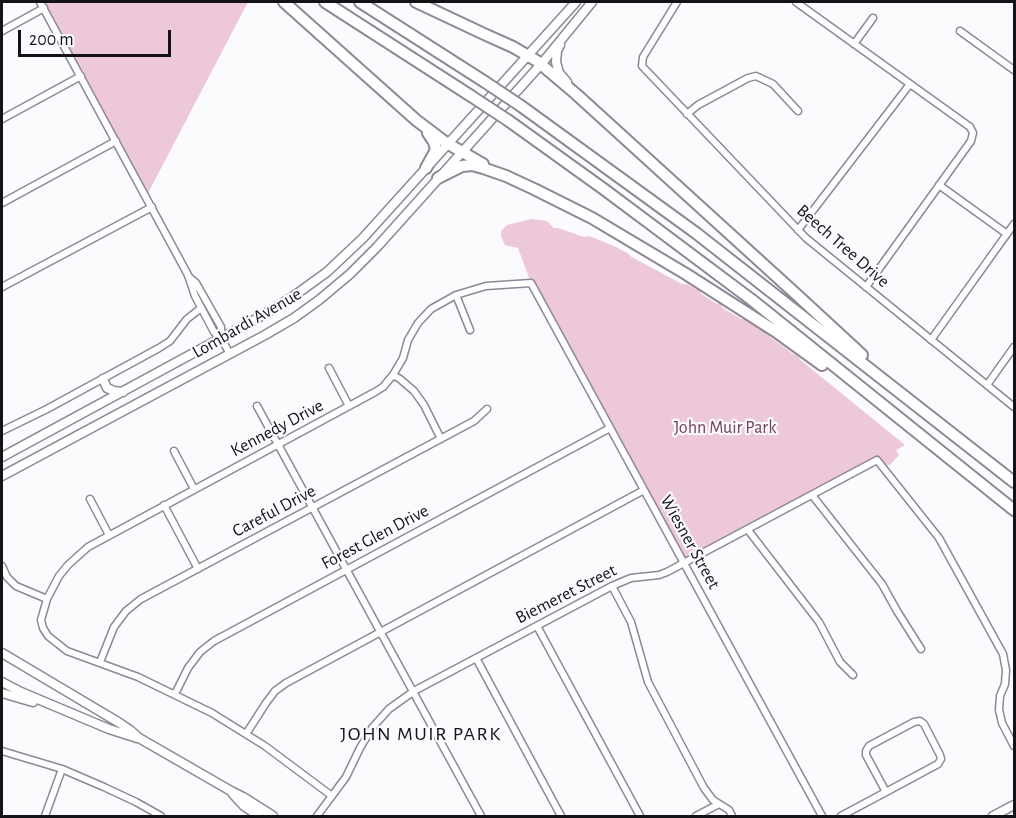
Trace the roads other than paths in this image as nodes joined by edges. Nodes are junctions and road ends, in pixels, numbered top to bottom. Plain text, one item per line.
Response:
1 (284, 2) edge
2 (325, 2) edge
3 (360, 2) edge
4 (416, 2) edge
5 (576, 2) edge
6 (592, 2) edge
7 (677, 2) edge
8 (796, 2) edge
9 (42, 5) edge
10 (873, 18) dead end
11 (2, 31) edge
12 (960, 31) dead end
13 (563, 39) junction
14 (854, 44) junction
15 (528, 55) junction
16 (541, 64) junction
17 (1014, 70) edge
18 (81, 76) junction
19 (910, 84) junction
20 (576, 94) junction
21 (798, 111) dead end
22 (687, 114) junction
23 (2, 119) edge
24 (416, 120) junction
25 (116, 141) junction
26 (448, 144) junction
27 (461, 152) junction
28 (426, 168) junction
29 (506, 176) junction
30 (438, 178) junction
31 (939, 185) junction
32 (2, 203) edge
33 (152, 207) junction
34 (1014, 224) edge
35 (798, 230) junction
36 (1007, 234) junction
37 (188, 276) junction
38 (531, 283) joint
39 (2, 287) edge
40 (866, 287) junction
41 (456, 295) junction
42 (201, 308) junction
43 (470, 330) dead end
44 (221, 338) junction
45 (931, 340) junction
46 (1014, 347) edge
47 (230, 354) junction
48 (329, 368) dead end
49 (393, 375) junction
50 (879, 376) junction
51 (103, 380) junction
52 (987, 385) junction
53 (859, 386) junction
54 (107, 388) junction
55 (123, 392) junction
56 (103, 403) junction
57 (257, 406) dead end
58 (349, 406) junction
59 (1014, 407) edge
60 (487, 409) dead end
61 (610, 428) junction
62 (2, 432) edge
63 (441, 439) junction
64 (278, 444) junction
65 (174, 451) dead end
66 (2, 457) edge
67 (2, 476) edge
68 (1014, 482) edge
69 (194, 489) junction
70 (644, 490) junction
71 (812, 495) junction
72 (90, 499) dead end
73 (164, 505) junction
74 (313, 507) junction
75 (1014, 510) edge
76 (748, 530) junction
77 (109, 535) junction
78 (684, 564) junction
79 (2, 566) edge
80 (198, 569) junction
81 (347, 569) junction
82 (612, 586) junction
83 (47, 599) junction
84 (537, 626) junction
85 (380, 632) junction
86 (921, 649) dead end
87 (2, 653) edge
88 (476, 658) junction
89 (100, 662) junction
90 (853, 675) dead end
91 (2, 682) edge
92 (414, 691) junction
93 (2, 693) edge
94 (175, 694) junction
95 (47, 703) junction
96 (246, 734) junction
97 (139, 738) junction
98 (1014, 746) edge
99 (2, 751) edge
100 (62, 770) junction
101 (231, 791) junction
102 (886, 792) junction
103 (332, 796) junction
104 (719, 804) junction
105 (1012, 810) edge
106 (45, 816) edge
107 (161, 816) edge
108 (259, 816) edge
109 (273, 816) edge
110 (317, 816) edge
111 (481, 816) edge
112 (561, 816) edge
113 (640, 816) edge
114 (696, 816) edge
115 (732, 816) edge
116 (822, 816) edge
117 (841, 816) edge
118 (993, 816) edge

1 - 24 highway
2 - 53 highway, bridge
3 - 50 highway, bridge
4 - 15 highway
5 - 15 main road, Lombardi Avenue
6 - 13 main road, Lombardi Avenue
7 - 22 street, Beech Tree Drive
8 - 14 street
9 - 11 street
9 - 18 street
10 - 14 street
12 - 17 street
13 - 16 main road, Lombardi Avenue
13 - 20 main road
14 - 19 street
15 - 16 highway
15 - 26 main road, Lombardi Avenue
16 - 20 highway
16 - 27 main road, Lombardi Avenue
18 - 23 street
18 - 25 street
19 - 31 street
19 - 35 street
20 - 50 highway
21 - 22 street
22 - 35 street, Beech Tree Drive
24 - 26 highway
24 - 28 highway
25 - 32 street
25 - 33 street
26 - 27 highway
26 - 28 main road, Lombardi Avenue
27 - 29 highway
27 - 30 main road, Lombardi Avenue
28 - 44 main road, Lombardi Avenue
29 - 30 highway
29 - 53 highway
30 - 47 main road, Lombardi Avenue
31 - 36 street
31 - 40 street
33 - 37 street
33 - 39 street
34 - 36 street
35 - 40 street, Beech Tree Drive
36 - 45 street
37 - 42 street
37 - 44 street
38 - 41 street, Kennedy Drive
38 - 61 street, Wiesner Street
40 - 45 street, Beech Tree Drive
41 - 43 street
41 - 49 street, Kennedy Drive
42 - 44 street
42 - 51 street
44 - 47 street
44 - 55 main road, Lombardi Avenue
45 - 52 street, Beech Tree Drive
46 - 52 street
47 - 67 main road, Lombardi Avenue
48 - 58 street
49 - 58 street, Kennedy Drive
49 - 63 street
50 - 68 highway
51 - 54 main road
51 - 62 street
52 - 59 street, Beech Tree Drive
53 - 75 highway
54 - 55 main road
54 - 56 main road
55 - 56 main road, Lombardi Avenue
56 - 66 main road, Lombardi Avenue
57 - 64 street
58 - 64 street, Kennedy Drive
60 - 63 street, Careful Drive
61 - 70 street, Wiesner Street
61 - 81 street, Forest Glen Drive
63 - 74 street, Careful Drive
64 - 69 street, Kennedy Drive
64 - 74 street
65 - 69 street
69 - 73 street, Kennedy Drive
70 - 78 street, Wiesner Street
70 - 85 street
71 - 76 street, Biemeret Street
71 - 86 street
71 - 98 street, Biemeret Street
72 - 77 street
73 - 77 street, Kennedy Drive
73 - 80 street
74 - 80 street, Careful Drive
74 - 81 street
76 - 78 street, Biemeret Street
76 - 90 street
77 - 83 street, Kennedy Drive
78 - 82 street, Biemeret Street
78 - 116 street, Wiesner Street
79 - 83 street
80 - 89 street, Careful Drive
81 - 85 street
81 - 94 street, Forest Glen Drive
82 - 84 street, Biemeret Street
82 - 104 street
83 - 89 street, Kennedy Drive
84 - 88 street, Biemeret Street
84 - 113 street
85 - 92 street
85 - 96 street
87 - 97 main road
88 - 92 street, Biemeret Street
88 - 112 street
89 - 94 street
91 - 95 main road
92 - 103 street, Biemeret Street
92 - 111 street
93 - 95 main road
94 - 96 street
95 - 97 main road
96 - 103 street
97 - 101 main road
99 - 100 street
100 - 106 street
100 - 107 street
101 - 108 main road
101 - 109 main road
102 - 102 street
102 - 117 street
103 - 110 street, Biemeret Street
104 - 114 street
104 - 115 street
105 - 118 main road

